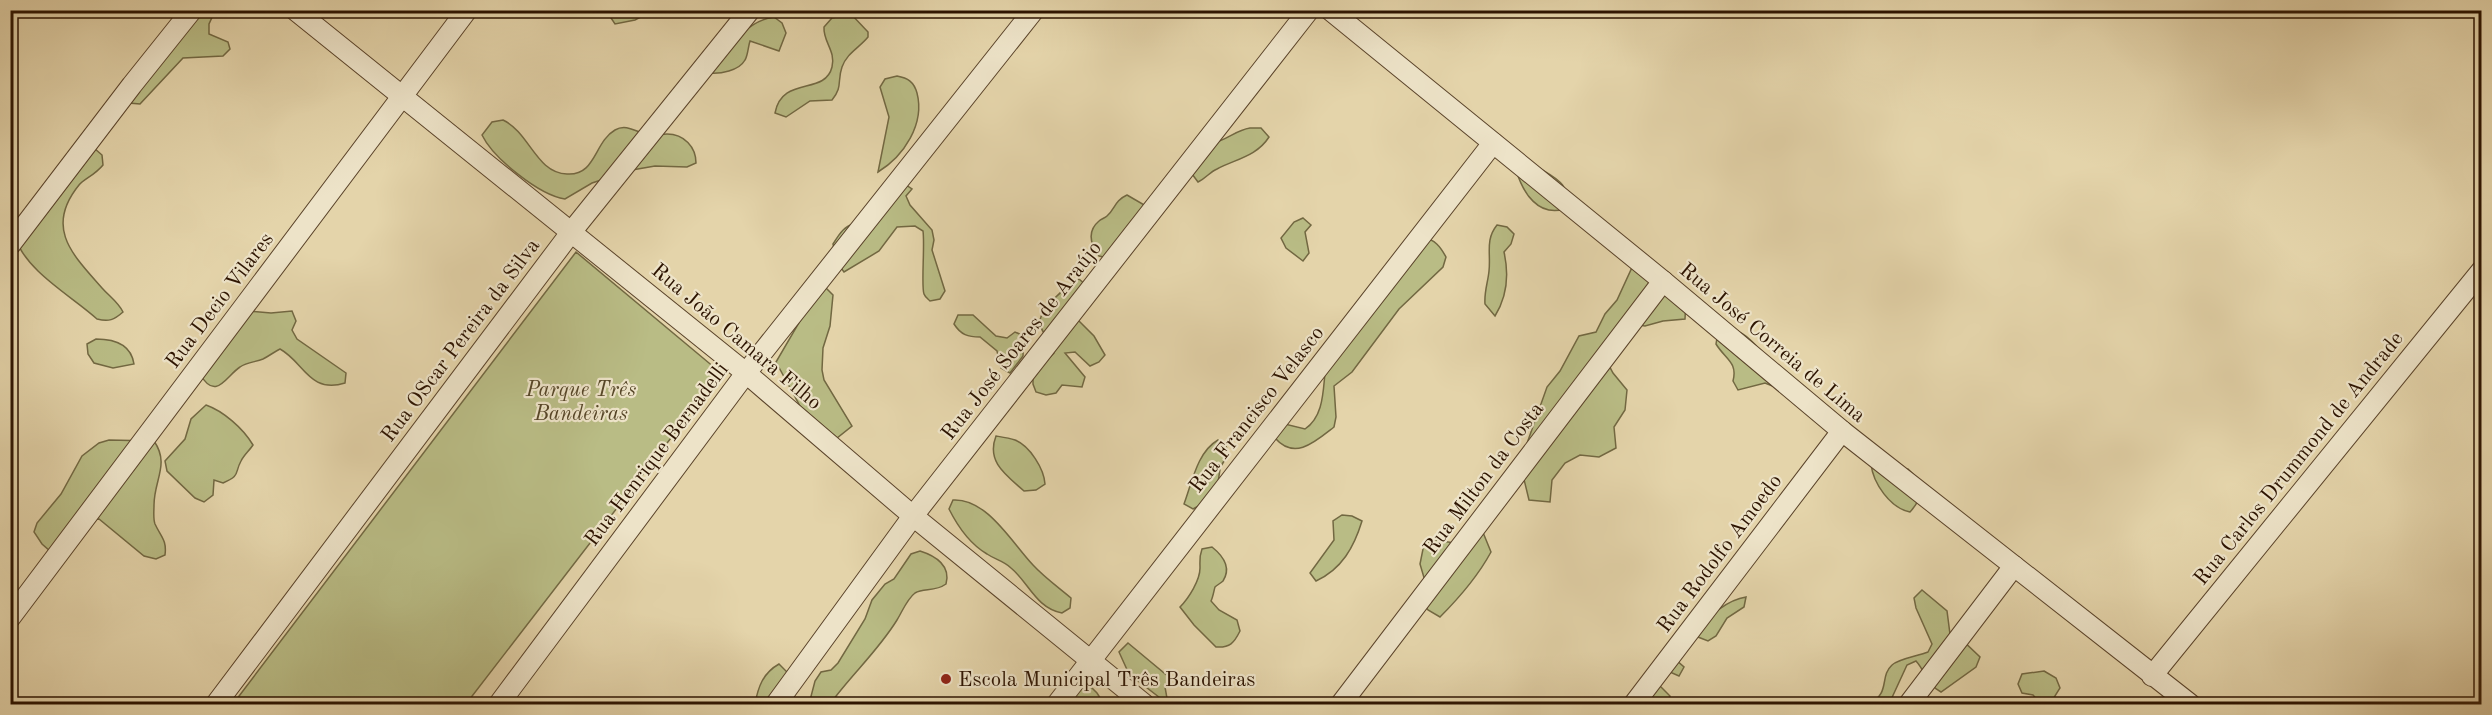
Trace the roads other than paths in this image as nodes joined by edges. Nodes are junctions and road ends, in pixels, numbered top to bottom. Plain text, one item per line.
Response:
1 (192, 10) edge
2 (295, 10) edge
3 (467, 10) edge
4 (750, 10) edge
5 (1035, 10) edge
6 (1309, 10) edge
7 (1330, 10) edge
8 (401, 96) junction
9 (1493, 143) junction
10 (572, 231) junction
11 (10, 246) edge
12 (2481, 270) edge
13 (1663, 281) junction
14 (746, 373) junction
15 (1842, 431) junction
16 (913, 516) junction
17 (2014, 566) junction
18 (10, 618) edge
19 (1092, 660) junction
20 (2152, 676) junction
21 (216, 705) edge
22 (499, 705) edge
23 (776, 705) edge
24 (1057, 705) edge
25 (1144, 705) edge
26 (1341, 705) edge
27 (1634, 705) edge
28 (1909, 705) edge
29 (2190, 705) edge

1 - 11 street
2 - 8 street, Rua João Camara Filho
3 - 8 street, Rua Decio Vilares
4 - 10 street, Rua OScar Pereira da Silva
5 - 14 street, Rua Henrique Bernadelli
6 - 16 street, Rua José Soares de Araújo
7 - 9 street, Rua José Correia de Lima
8 - 10 street, Rua João Camara Filho
8 - 18 street, Rua Decio Vilares
9 - 13 street, Rua José Correia de Lima
9 - 19 street, Rua Francisco Velasco
10 - 14 street, Rua João Camara Filho
10 - 21 street, Rua OScar Pereira da Silva
12 - 20 street, Rua Carlos Drummond de Andrade
13 - 15 street, Rua José Correia de Lima
13 - 26 street, Rua Milton da Costa
14 - 16 street, Rua João Camara Filho
14 - 22 street, Rua Henrique Bernadelli
15 - 17 street, Rua José Correia de Lima
15 - 27 street, Rua Rodolfo Amoedo
16 - 19 street, Rua João Camara Filho
16 - 23 street, Rua José Soares de Araújo
17 - 20 street, Rua José Correia de Lima
17 - 28 street
19 - 24 street, Rua Francisco Velasco
19 - 25 street, Rua João Camara Filho
20 - 29 street, Rua José Correia de Lima

